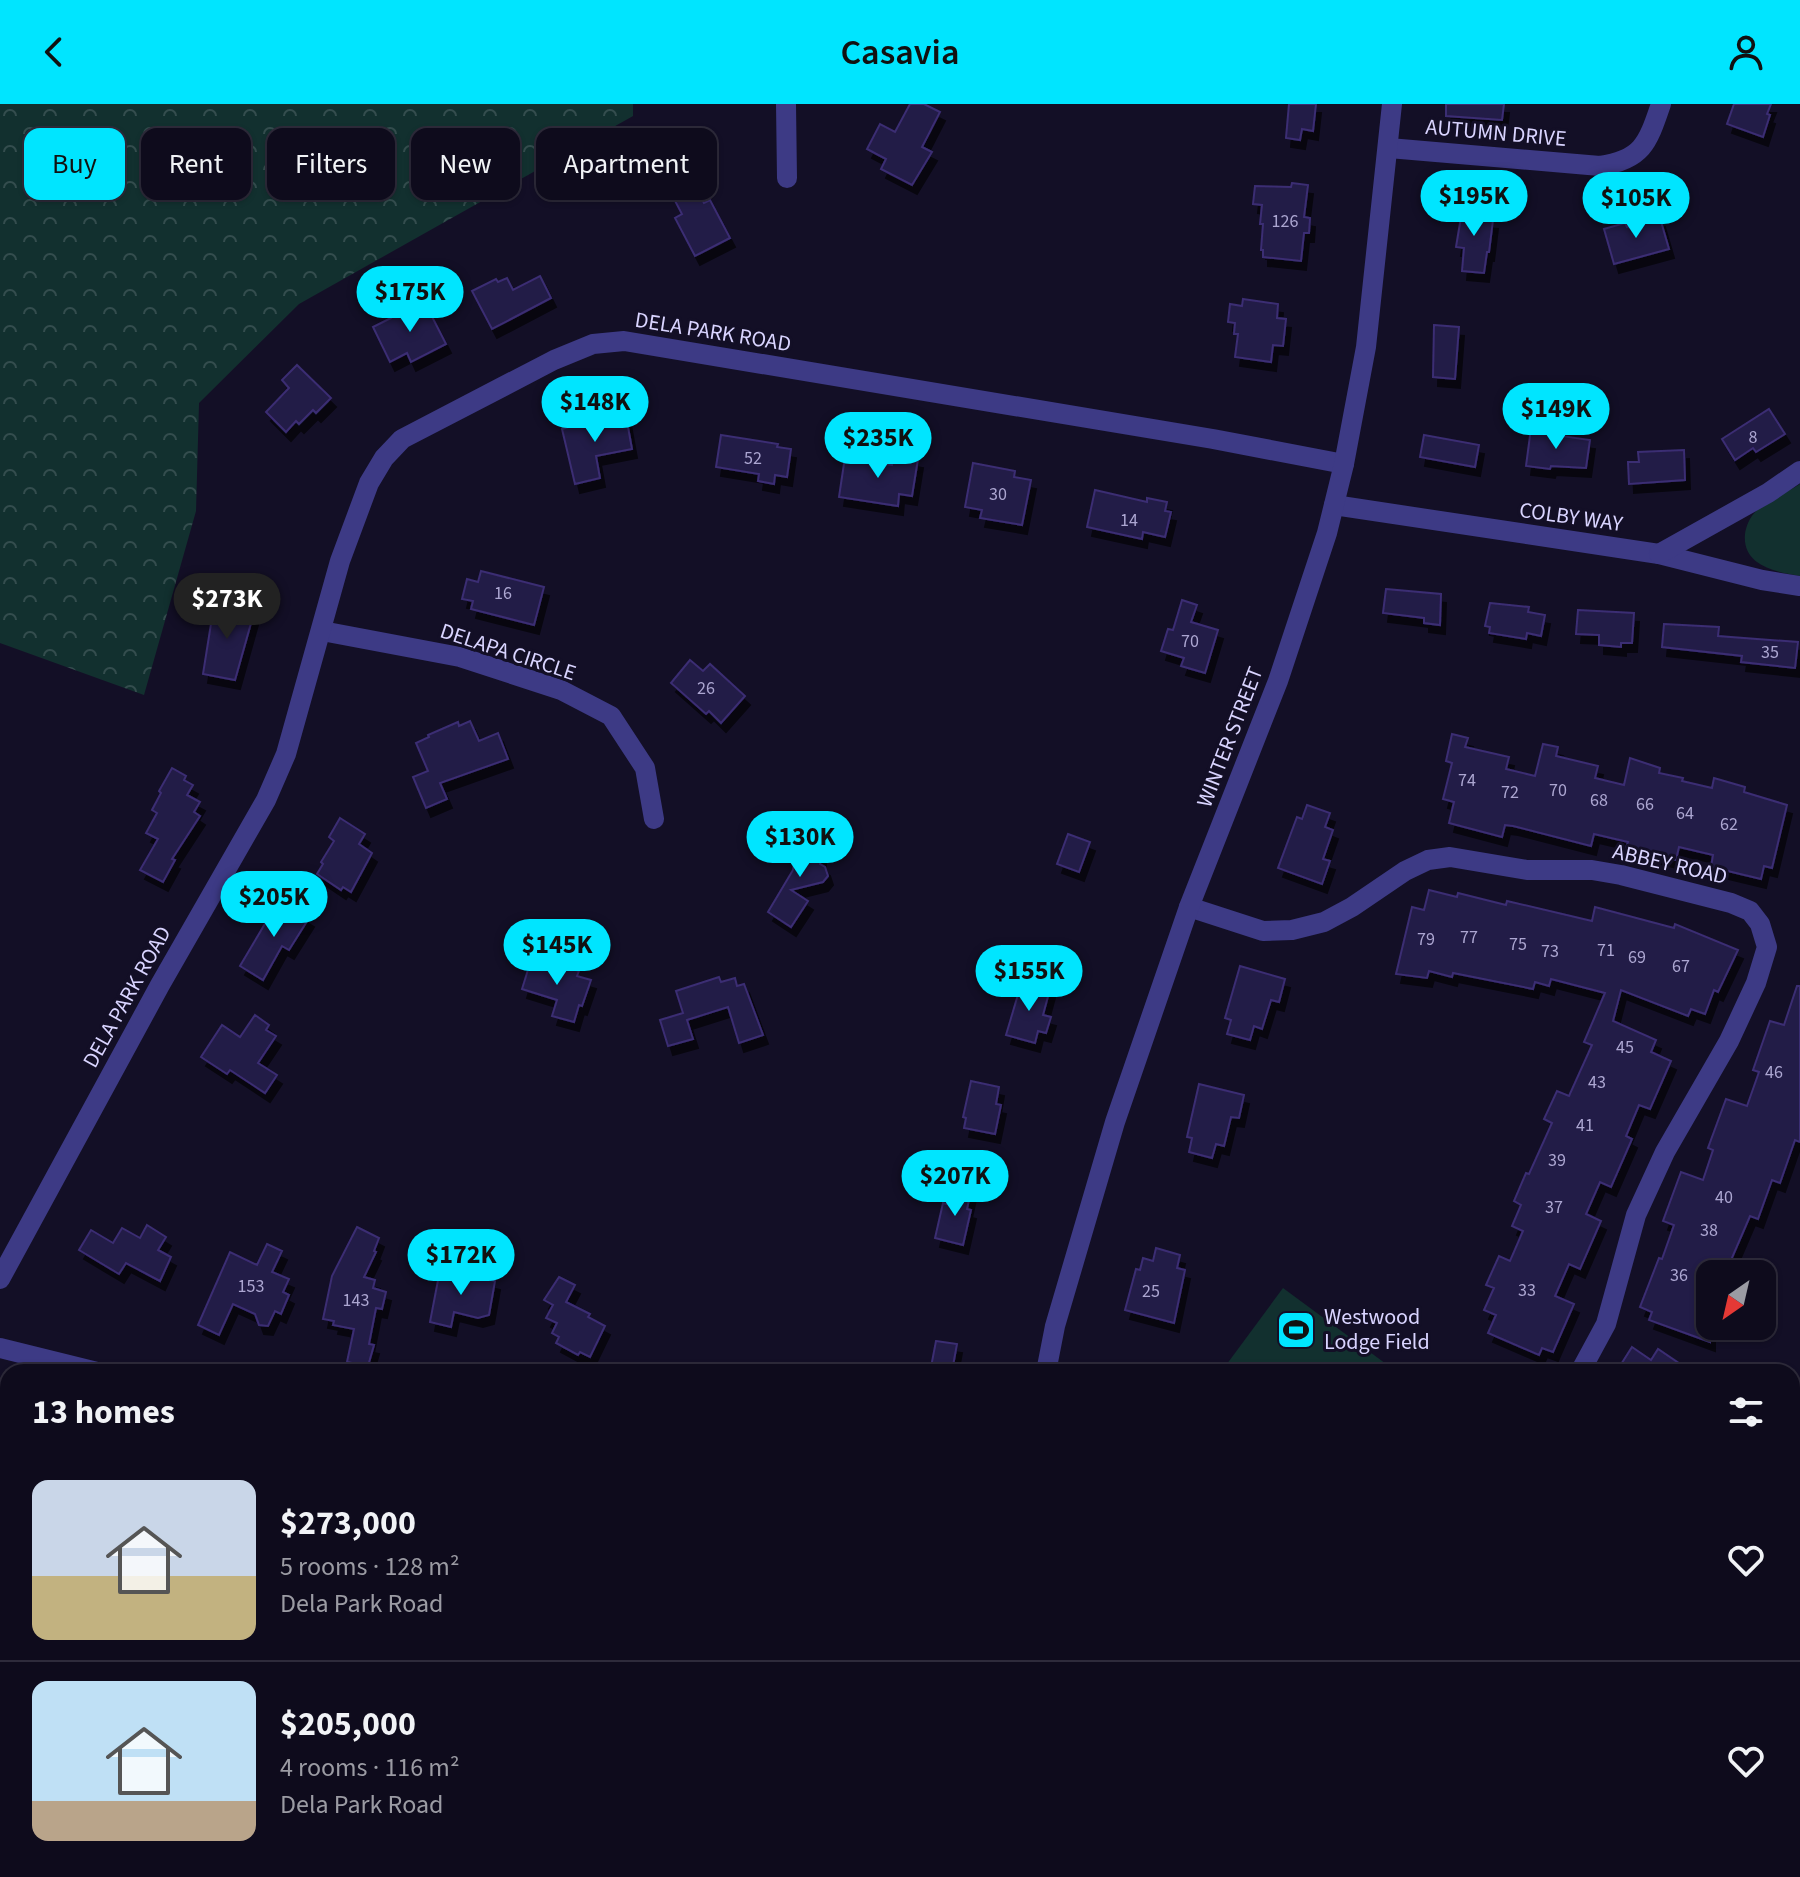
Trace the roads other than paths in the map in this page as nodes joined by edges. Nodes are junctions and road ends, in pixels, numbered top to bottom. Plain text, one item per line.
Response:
1 (786, 104) edge
2 (1392, 104) edge
3 (1661, 104) edge
4 (1389, 148) junction
5 (787, 178) dead end
6 (1344, 464) junction
7 (1800, 471) edge
8 (1334, 505) junction
9 (1659, 554) junction
10 (1800, 586) edge
11 (322, 631) junction
12 (654, 819) dead end
13 (1189, 907) junction
14 (0, 1279) edge
15 (0, 1348) edge
16 (65, 1364) edge
17 (1048, 1364) edge
18 (1584, 1364) edge

1 - 5 street
2 - 4 street, WINTER STREET
3 - 4 street, AUTUMN DRIVE
4 - 6 street, WINTER STREET
6 - 8 street, WINTER STREET
6 - 11 street, DELA PARK ROAD
7 - 9 street
8 - 9 street, COLBY WAY
8 - 13 street, WINTER STREET
9 - 10 street, COLBY WAY
11 - 12 street, DELAPA CIRCLE
11 - 14 street, DELA PARK ROAD
13 - 17 street, WINTER STREET
13 - 18 street, ABBEY ROAD
15 - 16 street

